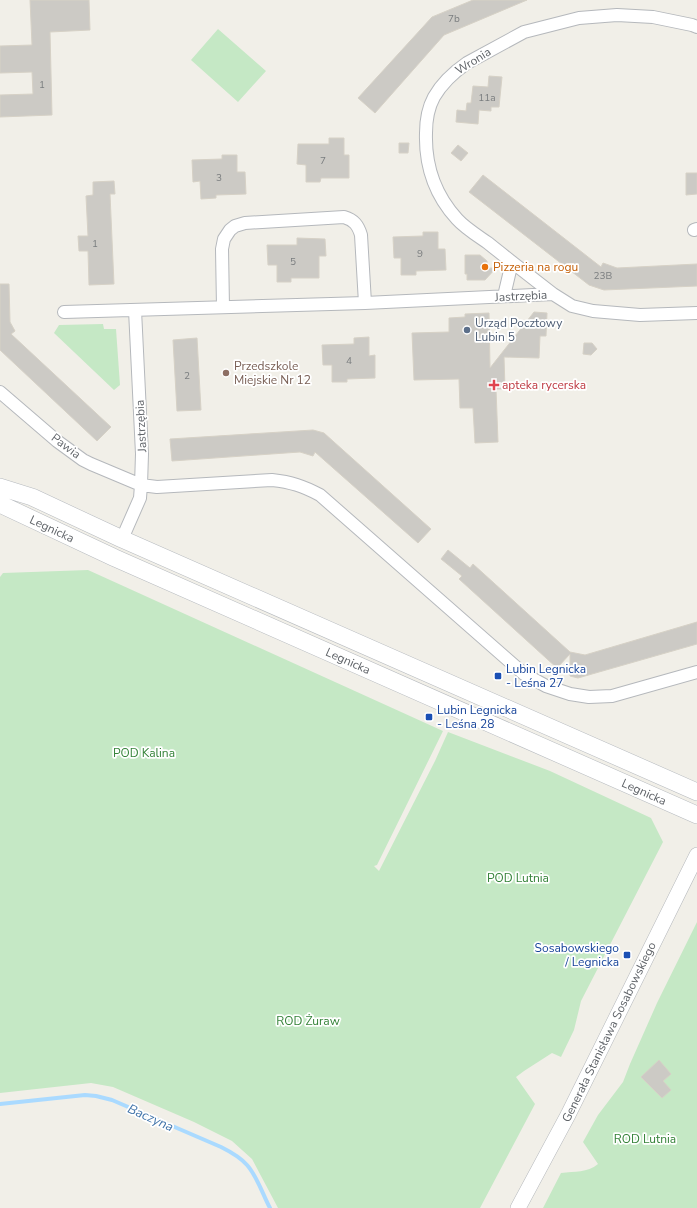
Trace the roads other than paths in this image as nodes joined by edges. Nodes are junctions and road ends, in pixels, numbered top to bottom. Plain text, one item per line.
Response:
1 (697, 27) edge
2 (512, 262) junction
3 (553, 294) junction
4 (504, 296) junction
5 (365, 303) junction
6 (223, 307) junction
7 (134, 310) junction
8 (64, 312) dead end
9 (697, 313) edge
10 (0, 392) edge
11 (0, 479) edge
12 (141, 485) junction
13 (0, 487) edge
14 (32, 497) junction
15 (0, 504) edge
16 (122, 539) junction
17 (697, 672) edge
18 (697, 792) edge
19 (697, 815) edge
20 (697, 855) edge
21 (518, 1208) edge

1 - 2 street, Wronia
2 - 3 street, Wronia
2 - 4 street
3 - 4 street, Jastrzębia
3 - 9 street, Jastrzębia
4 - 5 street, Jastrzębia
5 - 6 street, Jastrzębia
5 - 6 street
6 - 7 street, Jastrzębia
7 - 8 street, Jastrzębia
7 - 12 street, Jastrzębia
10 - 12 street, Pawia
11 - 14 main road
12 - 16 street, Jastrzębia
12 - 17 street
13 - 14 main road, Legnicka
14 - 16 main road, Legnicka
15 - 19 main road, Legnicka
16 - 18 main road, Legnicka
20 - 21 street, Generała Stanisława Sosabowskiego

